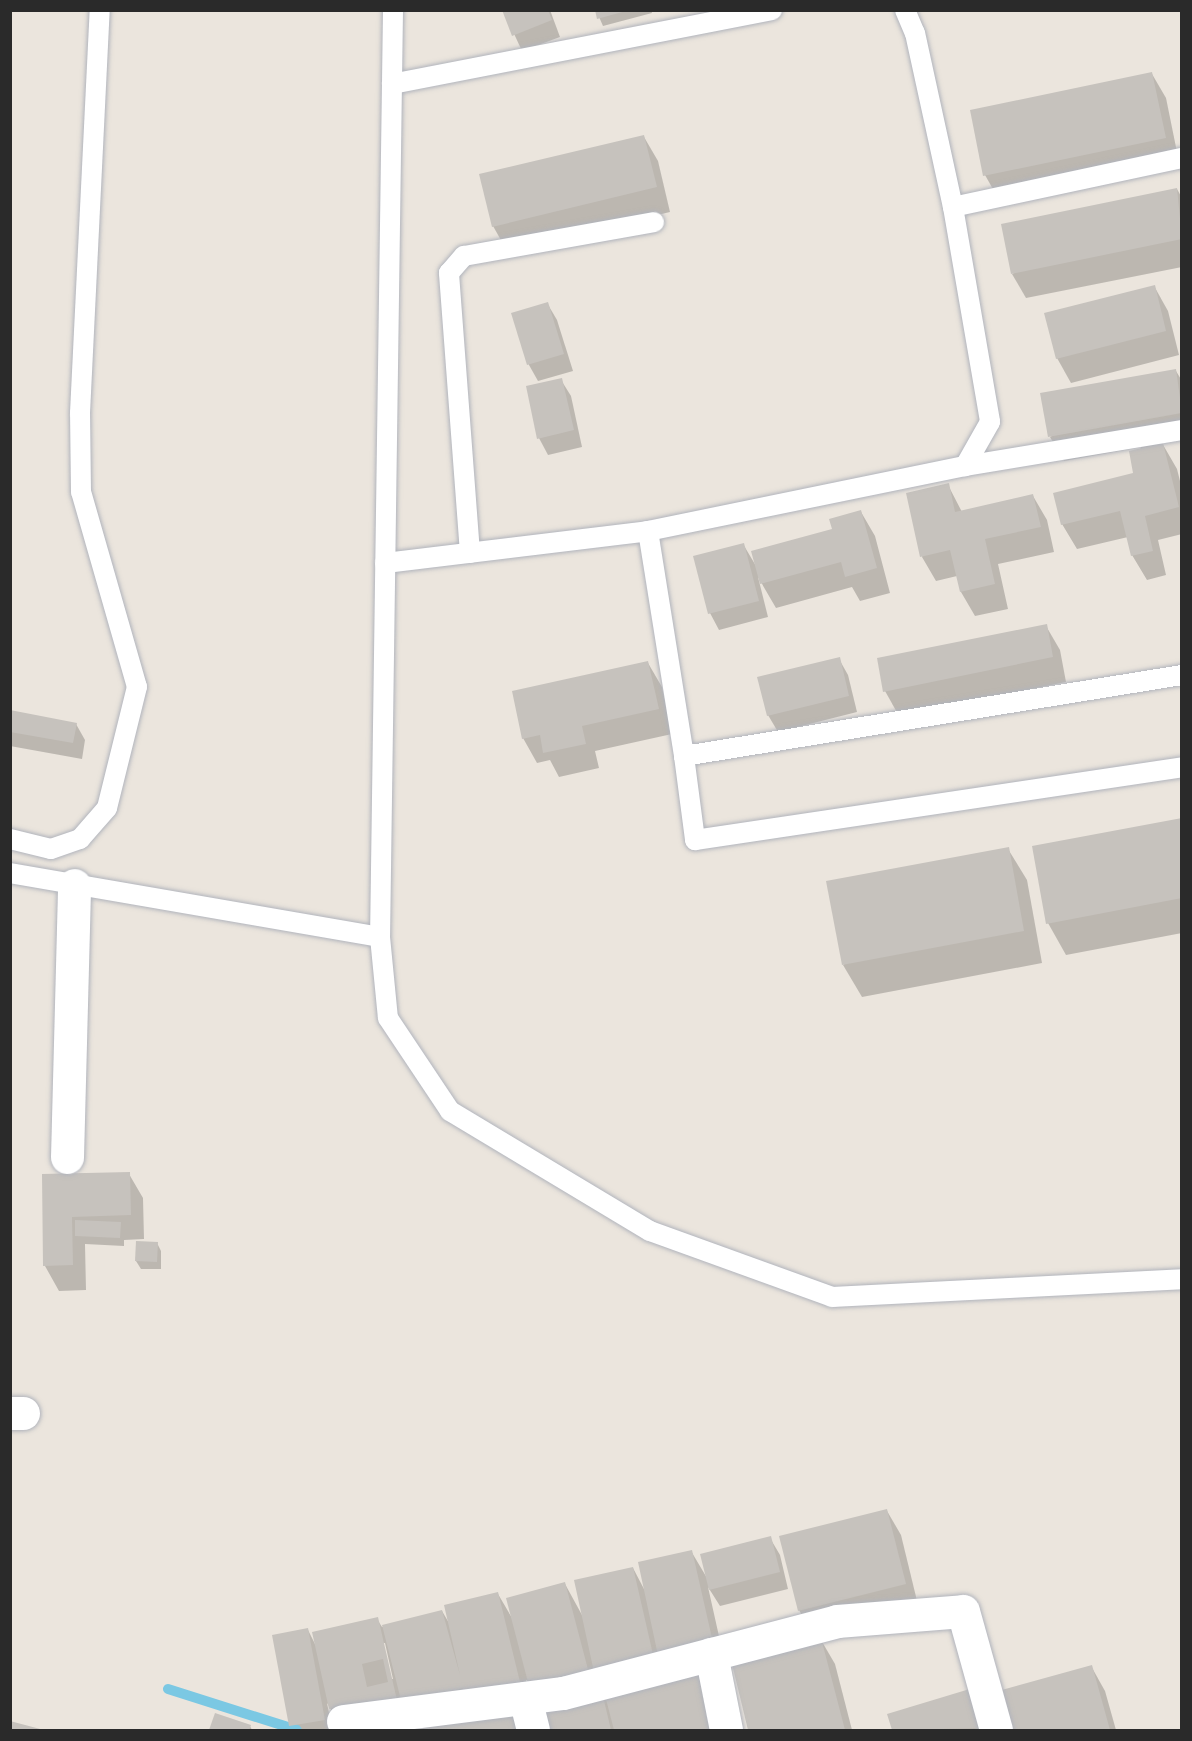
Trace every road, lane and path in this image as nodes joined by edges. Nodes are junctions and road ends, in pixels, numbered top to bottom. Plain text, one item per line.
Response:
1 (100, 10) edge
2 (393, 10) edge
3 (772, 10) edge
4 (905, 10) edge
5 (392, 84) junction
6 (1182, 158) edge
7 (953, 207) junction
8 (654, 222) dead end
9 (1182, 430) edge
10 (965, 466) junction
11 (648, 531) junction
12 (470, 553) junction
13 (385, 563) junction
14 (1182, 675) edge
15 (684, 756) junction
16 (1182, 767) edge
17 (10, 839) edge
18 (10, 873) edge
19 (74, 885) junction
20 (380, 937) junction
21 (67, 1157) dead end
22 (1182, 1279) edge
23 (711, 1654) junction
24 (525, 1698) junction
25 (344, 1721) dead end
26 (533, 1731) edge
27 (726, 1731) edge
28 (996, 1731) edge

1 - 17 lane
2 - 5 lane
3 - 5 lane
4 - 7 lane
5 - 13 lane
6 - 7 lane
7 - 10 lane
8 - 12 lane
9 - 10 lane
10 - 11 lane
11 - 12 lane
11 - 15 lane
12 - 13 lane
13 - 20 lane
14 - 15 lane
15 - 16 lane
18 - 19 lane
19 - 20 lane
19 - 21 street
20 - 22 lane
23 - 24 street
23 - 27 street
23 - 28 street
24 - 25 street
24 - 26 street

